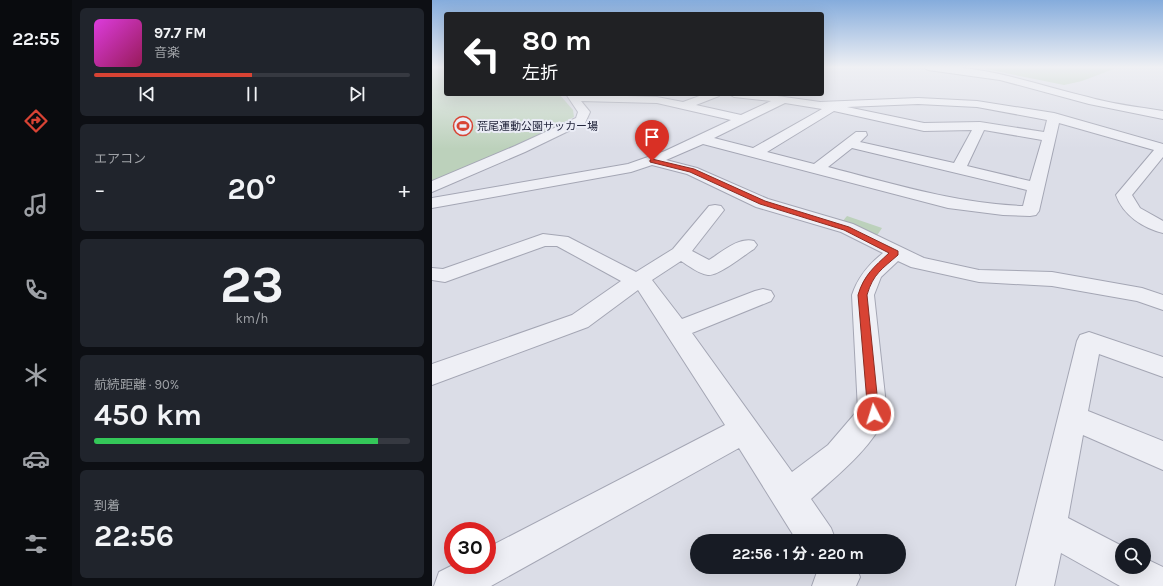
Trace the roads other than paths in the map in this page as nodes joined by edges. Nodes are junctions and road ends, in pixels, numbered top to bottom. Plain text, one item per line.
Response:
1 (1065, 94) edge
2 (572, 96) edge
3 (710, 96) edge
4 (750, 96) edge
5 (782, 100) junction
6 (684, 106) junction
7 (826, 106) junction
8 (1163, 116) edge
9 (1054, 117) junction
10 (883, 119) junction
11 (741, 120) junction
12 (980, 126) junction
13 (1048, 137) junction
14 (701, 139) junction
15 (850, 144) junction
16 (1163, 148) edge
17 (755, 153) junction
18 (652, 161) junction
19 (816, 169) junction
20 (958, 169) junction
21 (432, 187) edge
22 (1037, 187) junction
23 (432, 203) edge
24 (715, 210) dead end
25 (1163, 228) edge
26 (747, 245) dead end
27 (680, 253) junction
28 (895, 253) junction
29 (432, 274) edge
30 (636, 281) junction
31 (763, 296) dead end
32 (1163, 303) edge
33 (676, 330) junction
34 (1163, 367) edge
35 (432, 375) edge
36 (1072, 417) junction
37 (744, 430) junction
38 (1163, 456) edge
39 (789, 496) junction
40 (1049, 527) junction
41 (813, 534) edge
42 (1115, 563) edge
43 (838, 574) edge
44 (1136, 574) edge
45 (452, 586) edge
46 (830, 586) edge
47 (1035, 586) edge
48 (1159, 586) edge

1 - 8 street
2 - 6 street
2 - 21 street
3 - 6 street
4 - 5 street
5 - 7 street
5 - 11 street
6 - 11 street
7 - 9 street
7 - 10 street
7 - 17 street
8 - 9 street
9 - 13 street
9 - 16 street
10 - 12 street
10 - 15 street
11 - 14 street
12 - 13 street
12 - 20 street
13 - 22 street
14 - 17 street
14 - 18 street
15 - 19 street
15 - 20 street
16 - 25 street
17 - 19 street
18 - 23 street
18 - 28 street
19 - 22 street
20 - 22 street
24 - 27 street
26 - 27 street
27 - 30 street
28 - 32 street
28 - 39 street
29 - 30 street
30 - 33 street
30 - 35 street
31 - 33 street
33 - 37 street
34 - 36 street
36 - 38 street
36 - 40 street
37 - 39 street
37 - 45 street
39 - 41 street
40 - 42 street
40 - 47 street
43 - 46 street
44 - 48 street

